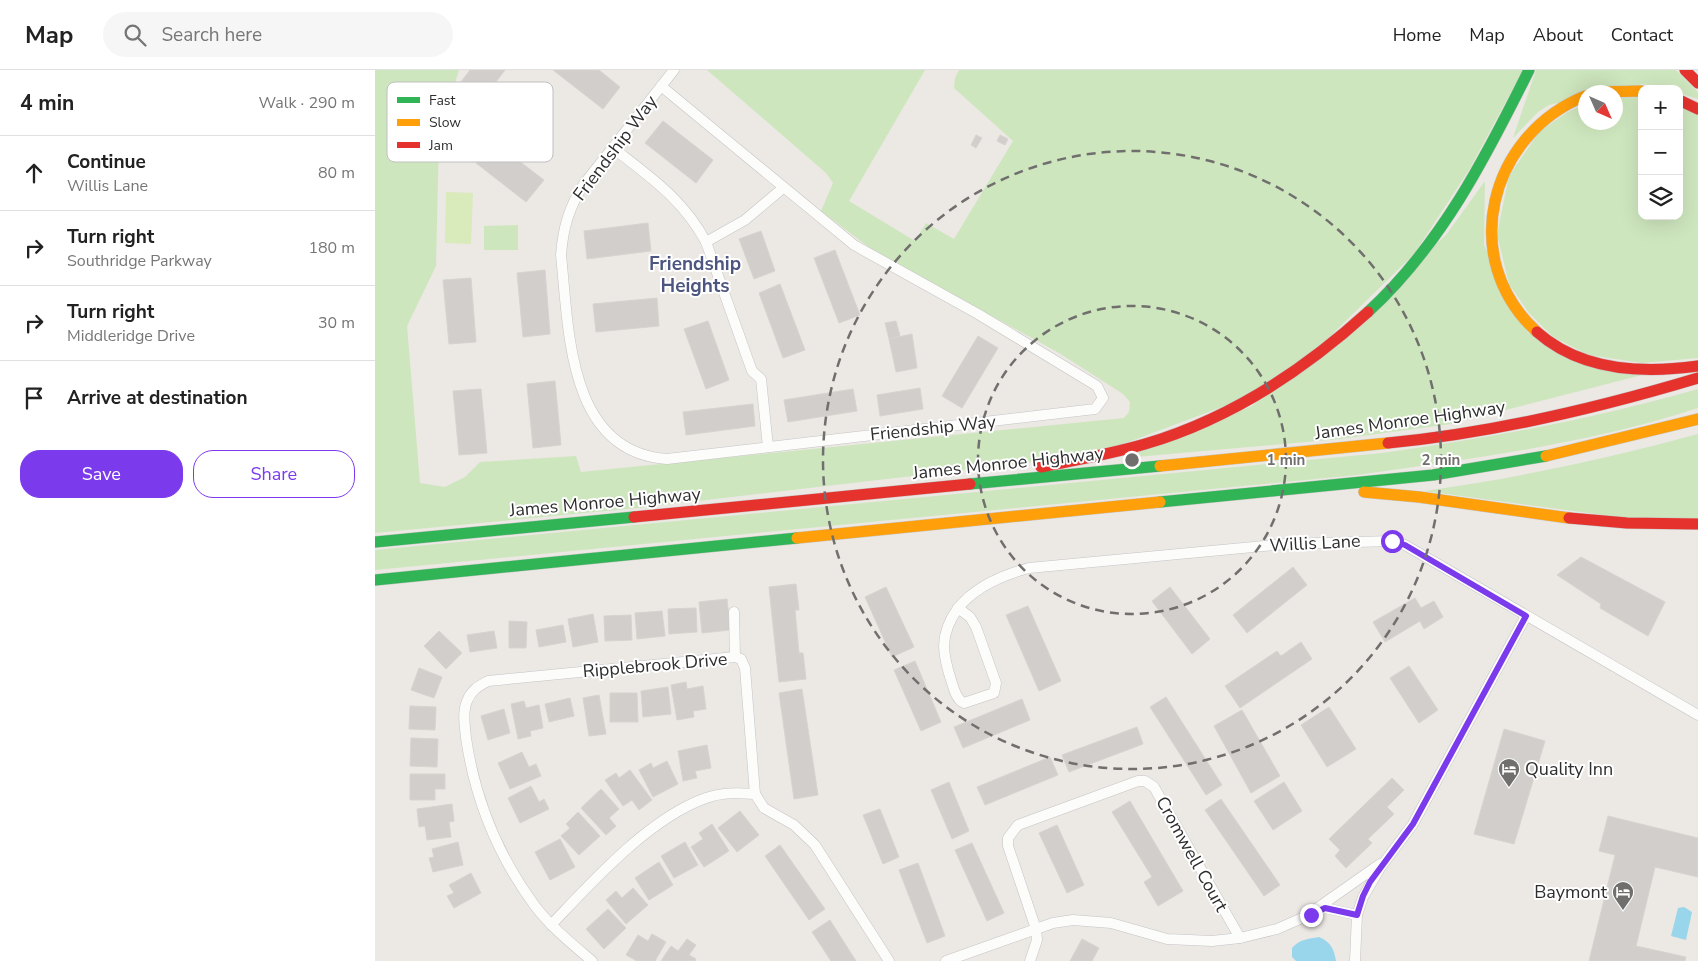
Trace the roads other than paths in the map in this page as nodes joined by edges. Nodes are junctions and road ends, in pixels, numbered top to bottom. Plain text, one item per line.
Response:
1 (674, 70) edge
2 (1529, 70) edge
3 (1685, 70) edge
4 (1698, 83) edge
5 (661, 86) junction
6 (1623, 90) edge
7 (1638, 91) edge
8 (1578, 98) edge
9 (1683, 102) edge
10 (1698, 109) edge
11 (613, 148) junction
12 (783, 188) junction
13 (706, 242) junction
14 (1698, 366) edge
15 (1698, 378) edge
16 (1698, 419) edge
17 (768, 447) junction
18 (918, 490) junction
19 (1302, 490) junction
20 (1698, 524) edge
21 (375, 542) edge
22 (375, 580) edge
23 (958, 608) junction
24 (734, 612) dead end
25 (1526, 616) junction
26 (735, 657) junction
27 (1698, 714) edge
28 (755, 794) junction
29 (1389, 857) junction
30 (1357, 915) junction
31 (1300, 919) junction
32 (551, 925) junction
33 (1035, 929) junction
34 (1239, 938) junction
35 (592, 961) edge
36 (889, 961) edge
37 (946, 961) edge
38 (1030, 961) edge
39 (1355, 961) edge

1 - 5 street, Friendship Way
2 - 18 main road
3 - 4 main road
5 - 11 street, Friendship Way
5 - 12 street, Friendship Way
6 - 7 main road
8 - 14 main road
9 - 10 main road
11 - 13 street
11 - 17 street, Friendship Way
12 - 13 street
12 - 17 street, Friendship Way
13 - 17 street
15 - 18 main road, James Monroe Highway
16 - 19 main road
18 - 21 main road, James Monroe Highway
19 - 20 main road
19 - 22 main road
23 - 23 street
23 - 25 street, Willis Lane
24 - 26 street
25 - 27 street, Willis Lane
25 - 29 street
26 - 28 street, Ripplebrook Drive
26 - 32 street, Ripplebrook Drive
28 - 32 street
28 - 36 street
29 - 30 street
29 - 31 street
30 - 31 street
30 - 39 street
31 - 34 street
32 - 35 street, Ripplebrook Drive
33 - 34 street
33 - 34 street, Cromwell Court
33 - 37 street
33 - 38 street

